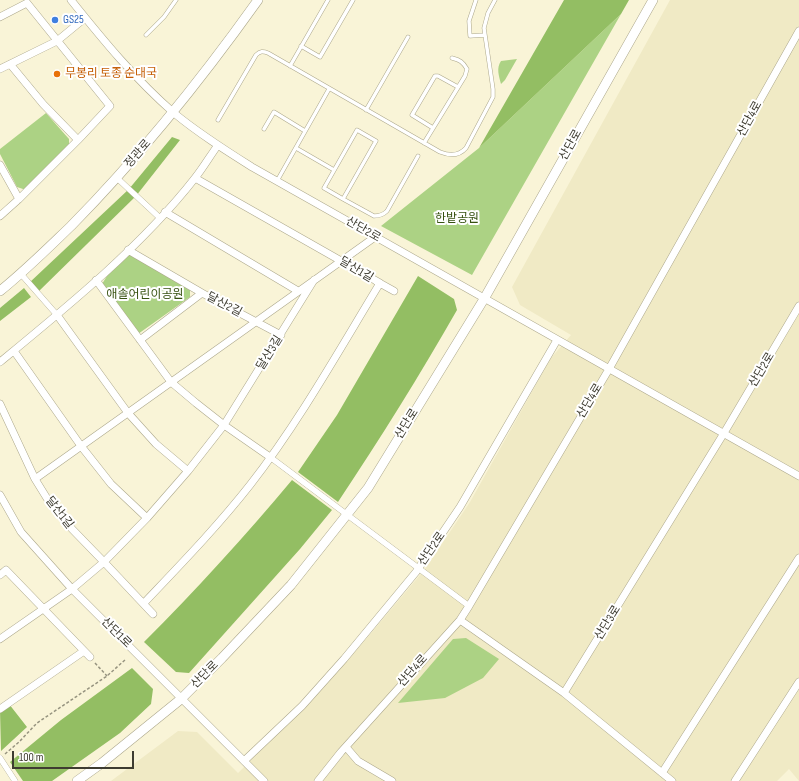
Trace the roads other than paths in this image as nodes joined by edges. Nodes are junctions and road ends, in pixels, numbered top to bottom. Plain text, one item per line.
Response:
1 (71, 0) edge
2 (176, 0) edge
3 (258, 0) edge
4 (328, 0) edge
5 (353, 0) edge
6 (476, 0) edge
7 (495, 0) edge
8 (653, 0) edge
9 (0, 16) edge
10 (85, 18) junction
11 (799, 31) edge
12 (146, 35) dead end
13 (484, 35) junction
14 (408, 37) dead end
15 (57, 41) junction
16 (301, 46) junction
17 (452, 58) dead end
18 (10, 64) junction
19 (290, 66) junction
20 (0, 69) edge
21 (458, 87) junction
22 (329, 89) junction
23 (366, 110) junction
24 (174, 113) junction
25 (218, 120) dead end
26 (433, 128) junction
27 (264, 129) dead end
28 (305, 131) junction
29 (78, 140) junction
30 (424, 143) junction
31 (218, 145) junction
32 (296, 148) junction
33 (418, 156) dead end
34 (0, 165) edge
35 (334, 170) junction
36 (117, 178) junction
37 (195, 178) junction
38 (277, 181) junction
39 (19, 199) junction
40 (343, 199) junction
41 (163, 215) junction
42 (0, 216) edge
43 (375, 237) junction
44 (128, 250) junction
45 (342, 260) junction
46 (21, 274) junction
47 (372, 279) junction
48 (96, 280) junction
49 (314, 280) junction
50 (298, 291) junction
51 (394, 291) dead end
52 (0, 292) edge
53 (202, 293) junction
54 (484, 299) junction
55 (799, 306) edge
56 (57, 316) junction
57 (256, 321) junction
58 (281, 335) junction
59 (140, 340) junction
60 (557, 340) junction
61 (14, 351) junction
62 (0, 362) edge
63 (609, 369) junction
64 (171, 382) junction
65 (0, 404) edge
66 (128, 413) junction
67 (224, 425) junction
68 (724, 434) junction
69 (81, 446) junction
70 (270, 457) junction
71 (188, 471) junction
72 (799, 476) edge
73 (35, 479) junction
74 (0, 495) edge
75 (347, 515) junction
76 (147, 518) junction
77 (652, 552) joint
78 (799, 558) edge
79 (104, 562) junction
80 (0, 575) edge
81 (72, 588) junction
82 (144, 603) junction
83 (470, 606) junction
84 (43, 609) junction
85 (153, 614) dead end
86 (460, 620) junction
87 (0, 639) edge
88 (84, 651) junction
89 (90, 657) road end
90 (799, 682) edge
91 (564, 693) junction
92 (181, 699) junction
93 (0, 708) edge
94 (346, 747) junction
95 (0, 758) edge
96 (244, 762) junction
97 (662, 773) junction
98 (15, 781) edge
99 (77, 781) edge
100 (264, 781) edge
101 (318, 781) edge
102 (392, 781) edge
103 (672, 781) edge
104 (735, 781) edge

1 - 10 street, 산단2로
2 - 12 lane
3 - 24 street, 정관로
4 - 16 lane
5 - 16 lane
6 - 13 lane
7 - 13 lane
8 - 54 street, 산단로
9 - 15 street
10 - 15 street
10 - 24 street, 산단2로
11 - 63 street, 산단4로
13 - 30 lane
14 - 23 lane
15 - 18 street
15 - 29 street
16 - 19 lane
17 - 21 lane
18 - 20 street
18 - 29 street
19 - 22 lane
19 - 25 lane
21 - 26 lane
21 - 26 lane
22 - 23 lane
22 - 28 lane
23 - 30 lane
24 - 31 street, 산단2로
24 - 36 street, 정관로
26 - 30 lane
27 - 28 lane
28 - 32 lane
29 - 39 street
31 - 37 street
31 - 38 street, 산단2로
32 - 35 lane
32 - 38 lane
33 - 40 lane
34 - 39 street
35 - 40 lane
35 - 40 lane
36 - 41 street
36 - 46 street, 정관로
37 - 41 street
37 - 45 street, 달산1길
38 - 43 street, 산단2로
39 - 42 street
41 - 44 street
41 - 50 street
43 - 45 street, 달산2길
43 - 54 street, 산단2로
44 - 48 street
44 - 53 street
45 - 47 street, 달산1길
45 - 49 street, 달산2길
46 - 52 street, 정관로
46 - 56 street
47 - 51 street
47 - 70 street, 달산1길
48 - 56 street
48 - 59 street
49 - 50 street, 달산2길
49 - 58 street, 달산3길
50 - 57 street, 달산2길
53 - 57 street, 달산2길
53 - 59 street, 달산2길
54 - 60 street, 산단2로
54 - 75 street, 산단로
55 - 68 street, 산단2로
56 - 61 street
56 - 66 street
57 - 58 street
57 - 64 street, 달산2길
58 - 67 street, 달산3길
59 - 64 street
60 - 63 street, 산단2로
60 - 96 street, 산단2로
61 - 62 street
61 - 69 street
63 - 68 street, 산단2로
63 - 83 street, 산단4로
64 - 66 street, 달산2길
64 - 67 street
65 - 73 street, 달산1길
66 - 69 street, 달산2길
66 - 71 street
67 - 70 street
67 - 71 street, 달산3길
68 - 72 street, 산단2로
68 - 77 street, 산단2로
69 - 73 street, 달산2길
69 - 76 street
70 - 75 street
70 - 82 street, 달산1길
71 - 76 street, 달산3길
73 - 79 street, 달산1길
74 - 81 street, 산단1로
75 - 83 street
75 - 92 street, 산단로
76 - 79 street, 달산3길
77 - 91 street, 산단3로
78 - 97 street
79 - 81 street, 달산3길
79 - 82 street, 달산1길
80 - 84 street
81 - 84 street, 달산3길
81 - 92 street, 산단1로
82 - 85 street, 달산1길
83 - 86 street, 산단4로
84 - 87 street, 달산3길
84 - 88 street
86 - 91 street
86 - 94 street, 산단4로
88 - 89 street
88 - 93 street
90 - 104 street
91 - 97 street
92 - 96 street, 산단1로
92 - 99 street, 산단로
94 - 101 street, 산단4로
94 - 102 street
95 - 98 street
96 - 100 street, 산단1로
97 - 103 street

